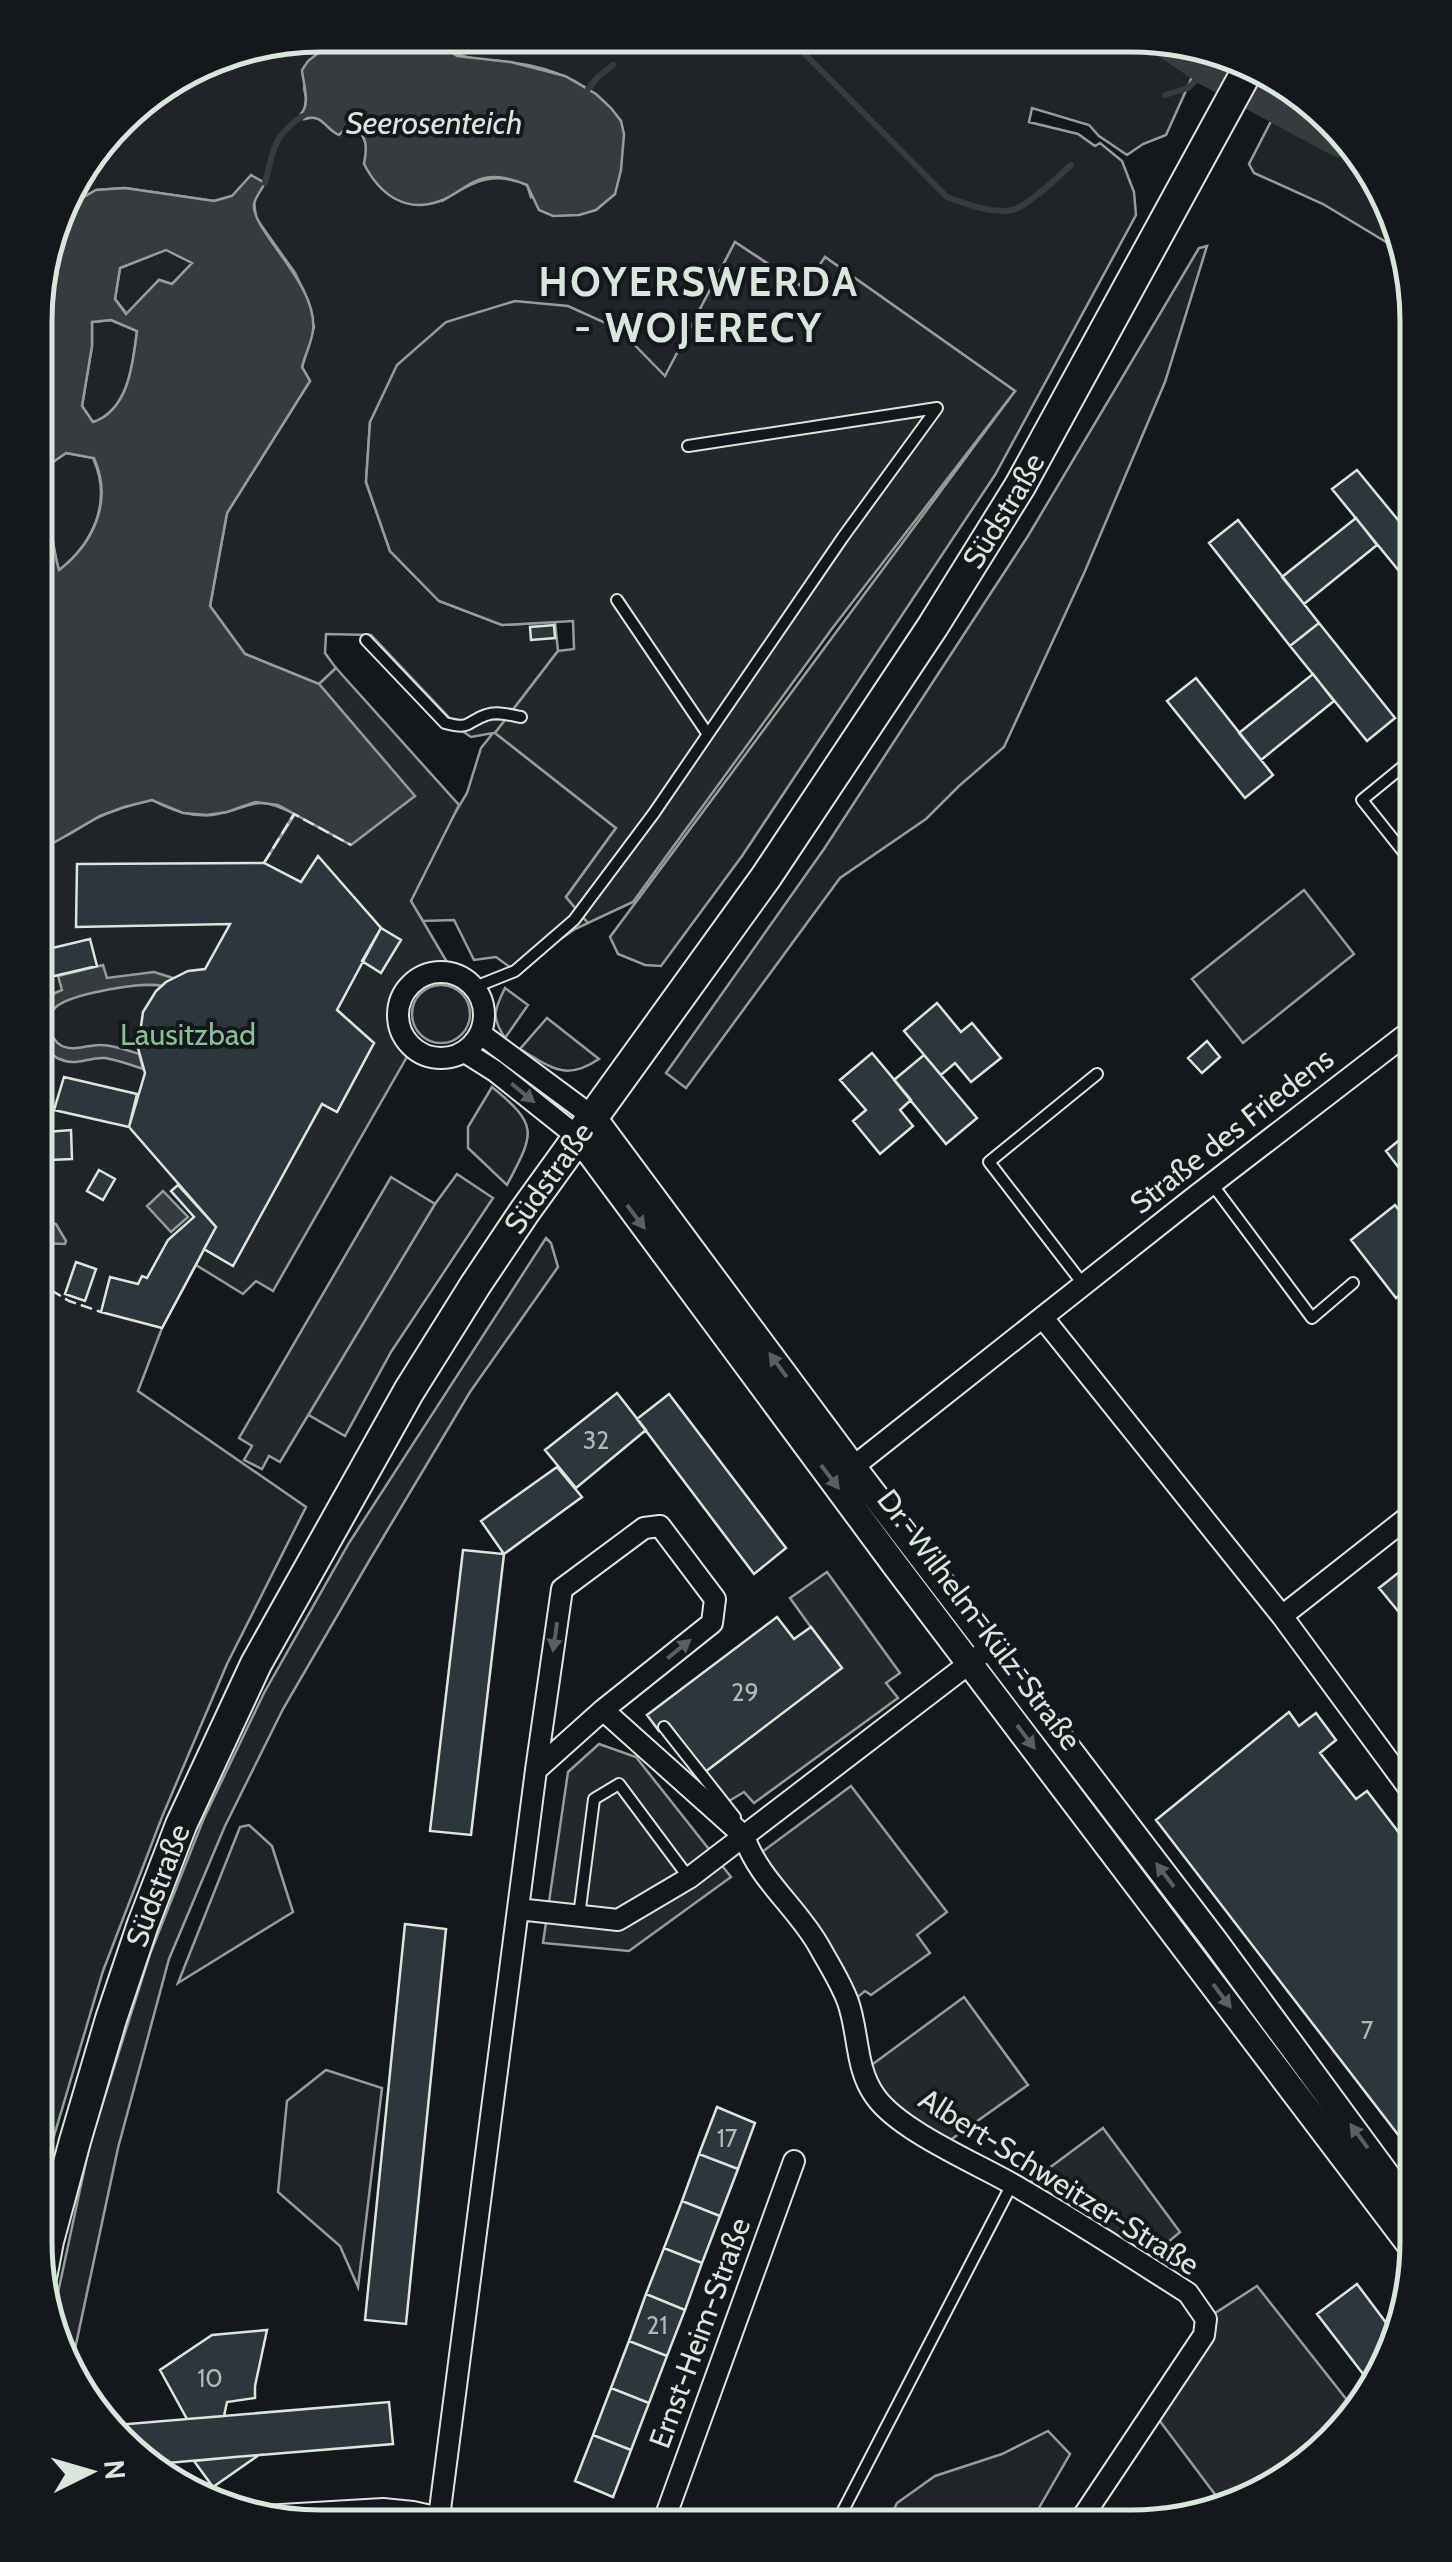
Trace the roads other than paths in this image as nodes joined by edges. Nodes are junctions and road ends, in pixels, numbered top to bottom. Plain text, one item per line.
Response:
1 (1244, 78) edge
2 (688, 446) dead end
3 (617, 600) dead end
4 (366, 640) dead end
5 (521, 716) dead end
6 (707, 734) junction
7 (1400, 769) edge
8 (1400, 848) edge
9 (475, 988) junction
10 (481, 1034) junction
11 (1400, 1039) edge
12 (465, 1052) junction
13 (1096, 1074) dead end
14 (586, 1127) junction
15 (1212, 1184) junction
16 (1353, 1282) dead end
17 (1084, 1285) junction
18 (1043, 1318) junction
19 (853, 1467) junction
20 (1399, 1523) edge
21 (1282, 1616) junction
22 (992, 1646) junction
23 (970, 1662) junction
24 (603, 1710) junction
25 (664, 1727) dead end
26 (536, 1770) junction
27 (1399, 1775) edge
28 (747, 1834) junction
29 (689, 1878) junction
30 (518, 1910) junction
31 (579, 1917) junction
32 (794, 2161) dead end
33 (1012, 2184) junction
34 (1399, 2192) edge
35 (53, 2222) edge
36 (1399, 2231) edge
37 (439, 2510) edge
38 (668, 2510) edge
39 (843, 2510) edge
40 (1087, 2510) edge

1 - 14 main road, Südstraße
2 - 6 lane
3 - 6 lane
4 - 5 lane
6 - 9 lane
7 - 8 lane
9 - 10 street
9 - 12 street
10 - 12 street
10 - 14 street, Dr.-Wilhelm-Külz-Straße
11 - 15 street, Straße des Friedens
12 -> 14 street, Dr.-Wilhelm-Külz-Straße
13 - 17 lane
19 -> 14 street, Dr.-Wilhelm-Külz-Straße
14 -> 23 street, Dr.-Wilhelm-Külz-Straße
14 - 35 main road, Südstraße
15 - 16 lane
15 - 17 street, Straße des Friedens
17 - 18 street, Straße des Friedens
18 - 19 street, Straße des Friedens
18 - 21 street
19 - 22 street, Dr.-Wilhelm-Külz-Straße
20 - 21 street
21 - 27 street
22 - 23 street
34 -> 22 street, Dr.-Wilhelm-Külz-Straße
23 - 28 street
23 -> 36 street, Dr.-Wilhelm-Külz-Straße
24 - 26 street
24 -> 26 street
24 - 28 street, Albert-Schweitzer-Straße
25 - 28 lane
26 - 30 street
28 - 29 street
28 - 33 street, Albert-Schweitzer-Straße
29 - 31 street
29 - 31 lane
30 - 31 street
30 - 37 street
32 - 38 street, Ernst-Heim-Straße
33 - 39 lane
33 - 40 street, Albert-Schweitzer-Straße

